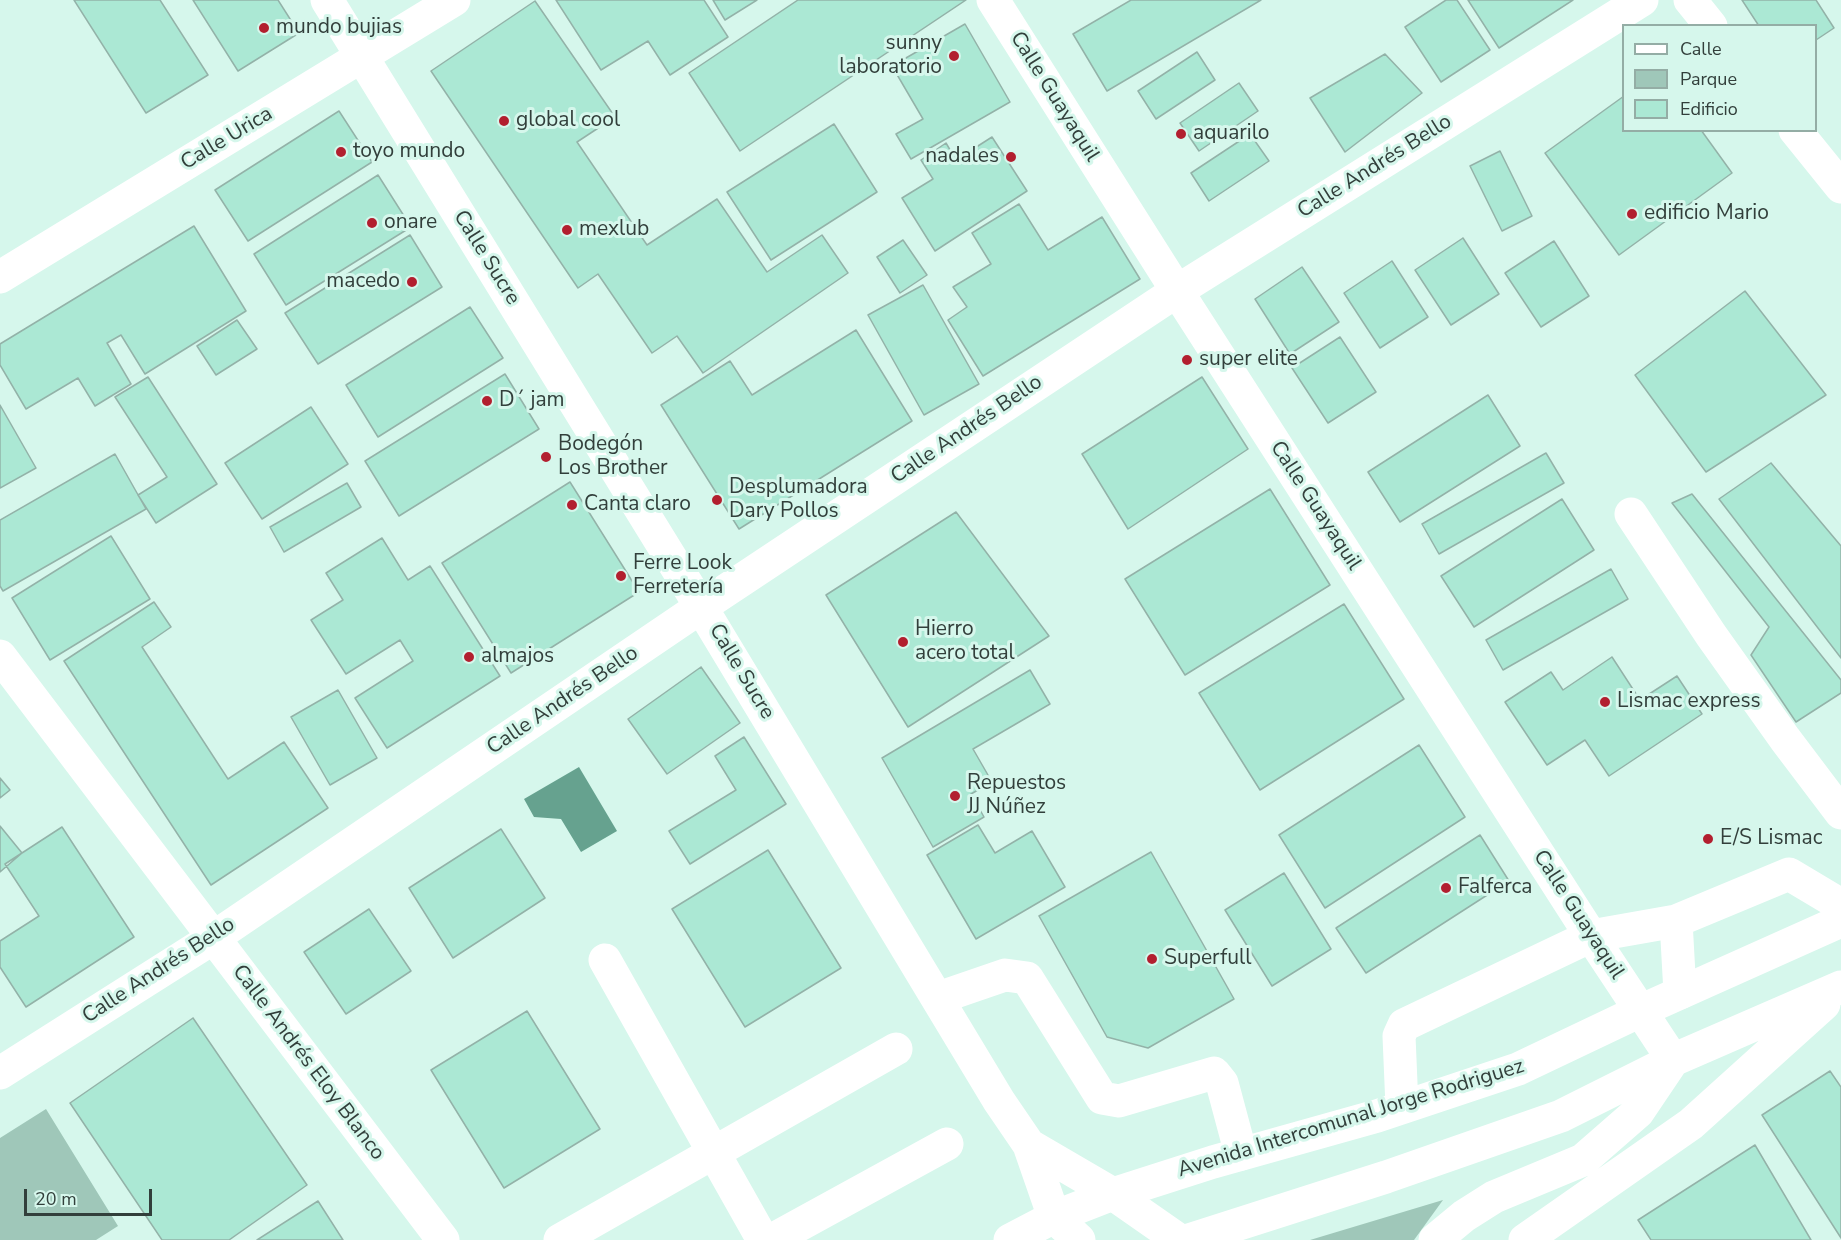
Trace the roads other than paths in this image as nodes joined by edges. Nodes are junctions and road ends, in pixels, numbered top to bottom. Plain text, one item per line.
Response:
1 (327, 0) edge
2 (454, 0) edge
3 (993, 0) edge
4 (1642, 0) edge
5 (1690, 0) edge
6 (1709, 24) edge
7 (362, 57) junction
8 (1797, 132) edge
9 (1841, 187) edge
10 (0, 278) edge
11 (1177, 291) junction
12 (1631, 514) dead end
13 (701, 607) junction
14 (0, 657) edge
15 (1841, 813) edge
16 (1841, 905) edge
17 (1676, 921) junction
18 (1841, 921) edge
19 (1591, 936) junction
20 (213, 938) junction
21 (605, 960) dead end
22 (1841, 987) edge
23 (1680, 993) junction
24 (938, 998) junction
25 (1640, 1011) junction
26 (896, 1049) dead end
27 (1673, 1060) junction
28 (0, 1072) edge
29 (1402, 1107) junction
30 (947, 1144) dead end
31 (1029, 1145) junction
32 (714, 1153) junction
33 (1241, 1154) junction
34 (1113, 1194) junction
35 (1054, 1217) junction
36 (443, 1240) edge
37 (560, 1240) edge
38 (763, 1240) edge
39 (772, 1240) edge
40 (1010, 1240) edge
41 (1079, 1240) edge
42 (1179, 1240) edge
43 (1189, 1240) edge
44 (1435, 1240) edge
45 (1525, 1240) edge

1 - 7 street, Calle Sucre
2 - 7 street, Calle Urica
3 - 11 street, Calle Guayaquil
4 - 11 street, Calle Andrés Bello
5 - 6 street
7 - 10 street, Calle Urica
7 - 13 street, Calle Sucre
8 - 9 street
11 - 13 street, Calle Andrés Bello
11 - 19 street, Calle Guayaquil
12 - 15 street
13 - 20 street, Calle Andrés Bello
13 - 24 street, Calle Sucre
14 - 20 street, Calle Andrés Eloy Blanco
16 - 17 street
17 - 19 street
17 - 23 street
18 - 23 street, Avenida Intercomunal Jorge Rodriguez
19 - 25 street, Calle Guayaquil
19 - 29 street
20 - 28 street, Calle Andrés Bello
20 - 36 street, Calle Andrés Eloy Blanco
21 - 32 street
22 - 27 street
22 - 45 street
23 - 25 street, Avenida Intercomunal Jorge Rodriguez
24 - 31 street, Calle Sucre
24 - 33 street
25 - 27 street, Calle Guayaquil
25 - 29 street, Avenida Intercomunal Jorge Rodriguez
26 - 32 street
27 - 43 street
27 - 44 street
29 - 33 street, Avenida Intercomunal Jorge Rodriguez
30 - 39 street
31 - 34 street
31 - 35 street
32 - 37 street
32 - 38 street
33 - 34 street, Avenida Intercomunal Jorge Rodriguez
34 - 35 street, Avenida Intercomunal Jorge Rodriguez
34 - 42 street
35 - 40 street, Avenida Intercomunal Jorge Rodriguez
35 - 41 street

